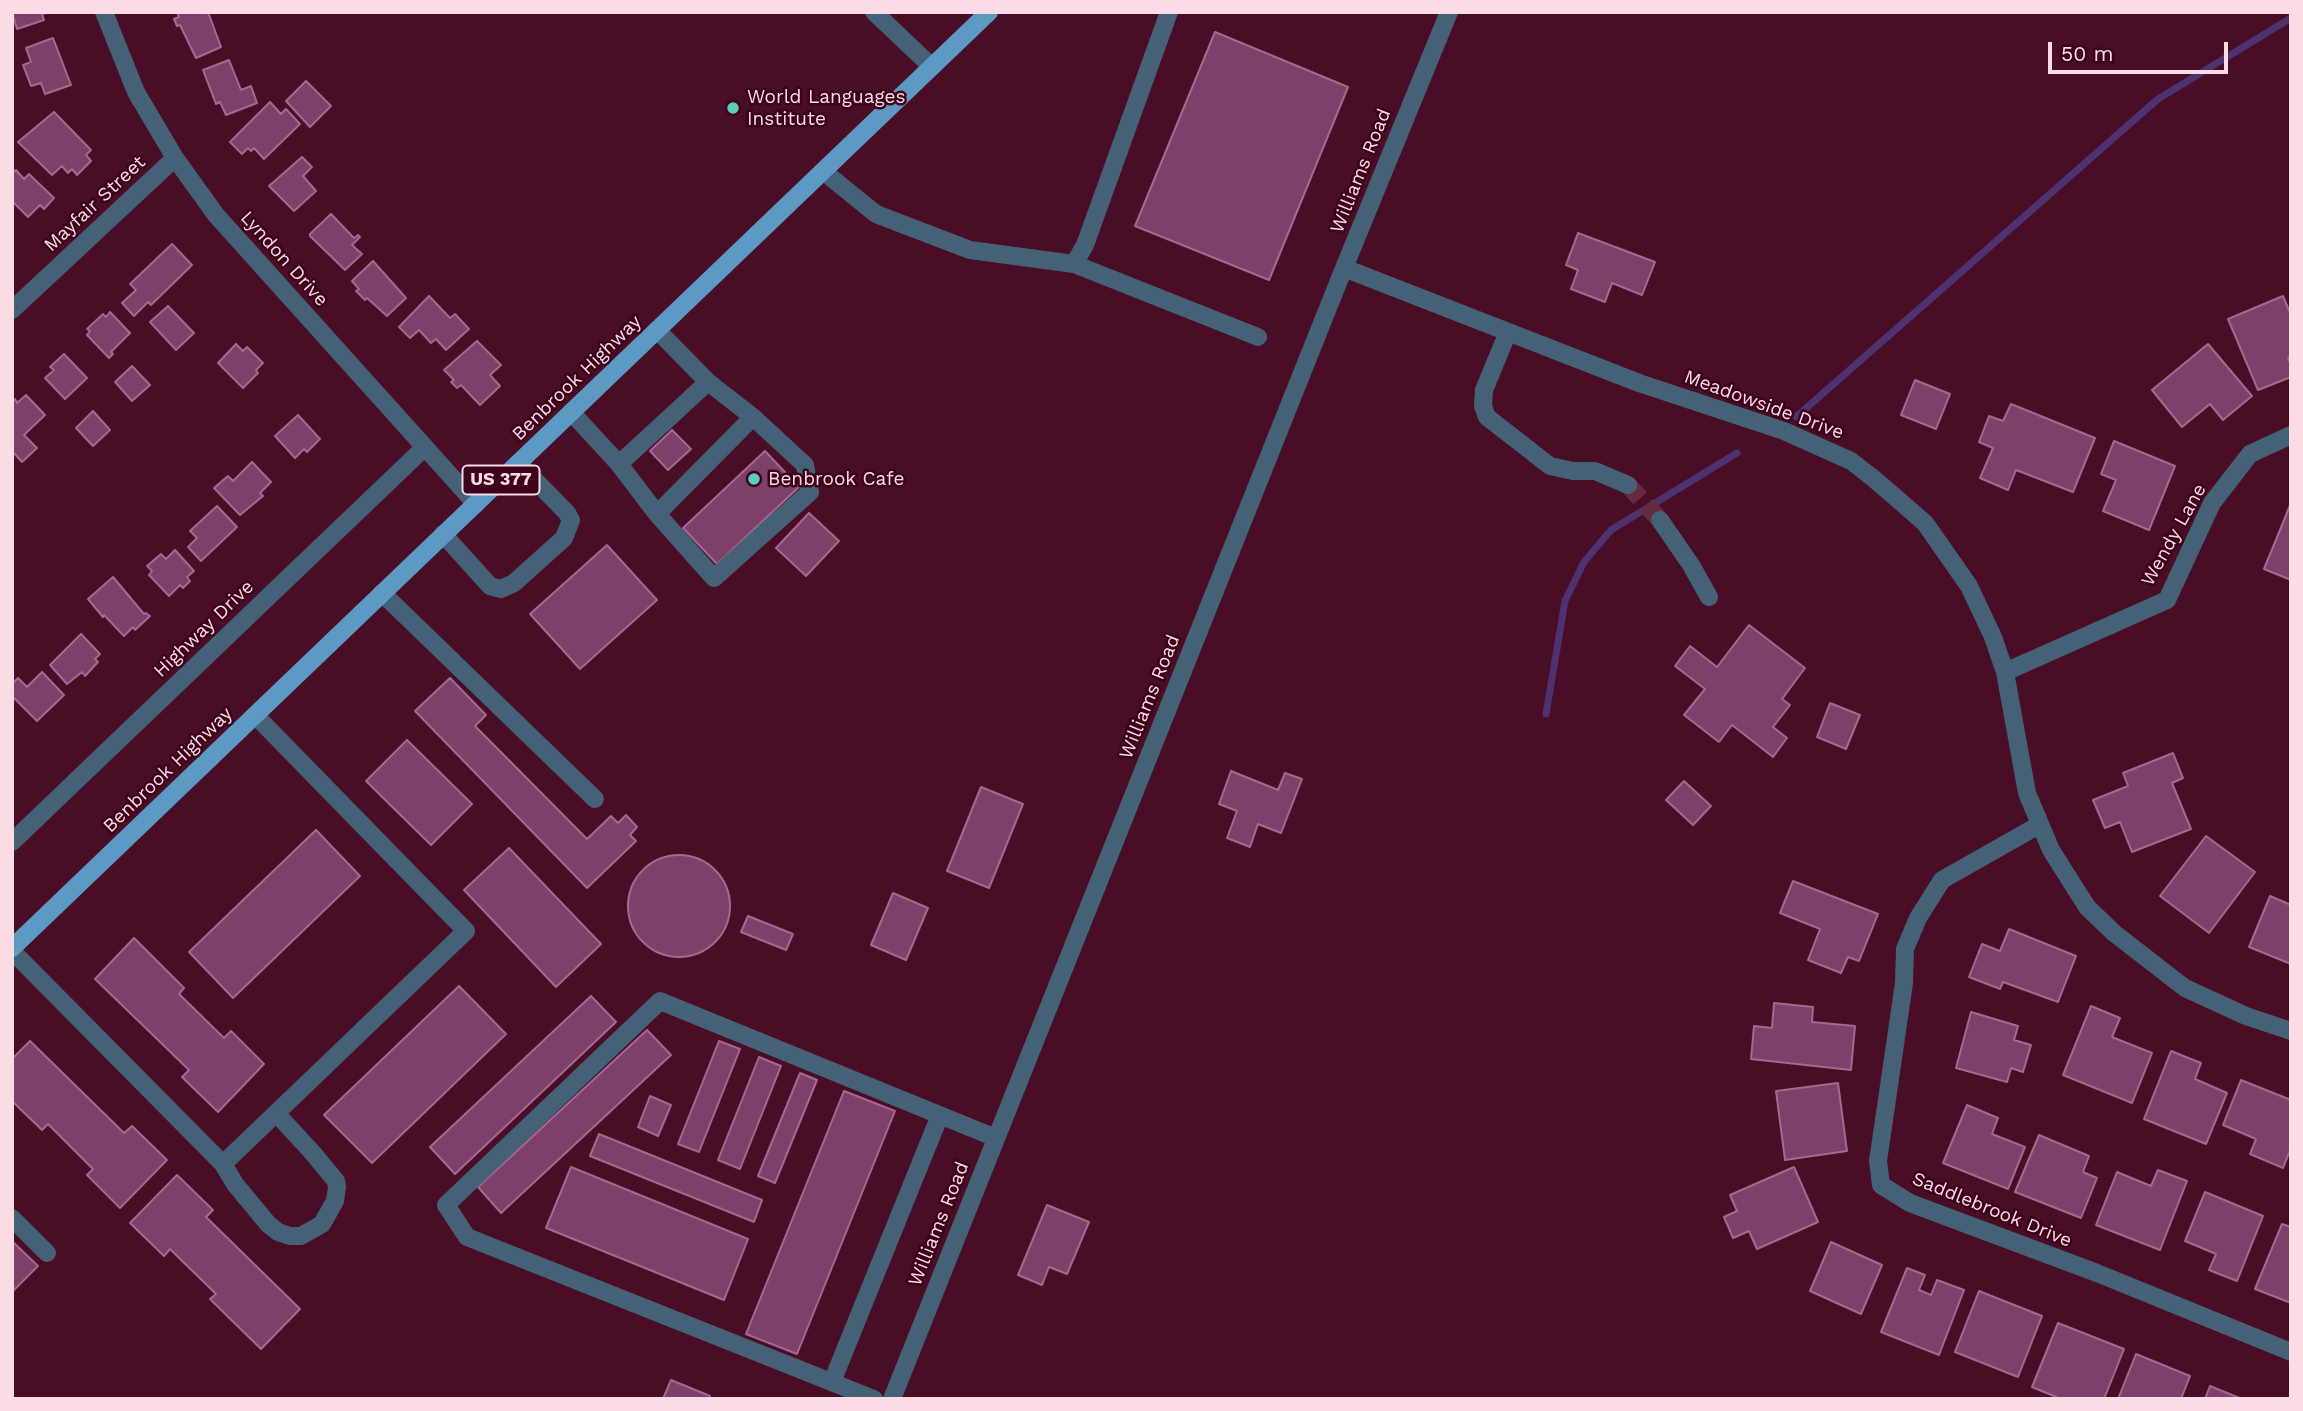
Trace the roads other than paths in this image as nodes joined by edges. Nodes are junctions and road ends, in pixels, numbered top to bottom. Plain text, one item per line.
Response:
1 (104, 12) edge
2 (874, 12) edge
3 (989, 12) edge
4 (1169, 12) edge
5 (1449, 12) edge
6 (932, 67) junction
7 (175, 158) junction
8 (823, 171) junction
9 (1074, 264) junction
10 (1344, 268) junction
11 (12, 310) edge
12 (657, 330) junction
13 (1508, 332) junction
14 (1258, 337) dead end
15 (708, 382) junction
16 (571, 412) junction
17 (753, 418) junction
18 (2291, 435) edge
19 (425, 446) junction
20 (518, 463) junction
21 (620, 464) junction
22 (1628, 485) tunnel mouth
23 (476, 504) junction
24 (657, 514) junction
25 (1660, 520) tunnel mouth
26 (443, 534) junction
27 (382, 593) junction
28 (1709, 597) dead end
29 (2005, 672) junction
30 (255, 715) junction
31 (595, 799) dead end
32 (2039, 825) junction
33 (12, 842) edge
34 (12, 949) edge
35 (2291, 1031) edge
36 (275, 1113) junction
37 (940, 1115) junction
38 (996, 1138) junction
39 (223, 1164) junction
40 (12, 1218) edge
41 (47, 1253) dead end
42 (2291, 1352) edge
43 (832, 1382) junction
44 (874, 1399) edge
45 (892, 1399) edge

1 - 7 street, Lyndon Drive
2 - 6 street
3 - 6 main road, Benbrook Highway / US 377
4 - 9 street
5 - 10 street, Williams Road
6 - 8 main road, Benbrook Highway / US 377
7 - 11 street, Mayfair Street
7 - 19 street, Lyndon Drive
8 - 9 street
8 - 12 main road, Benbrook Highway / US 377
9 - 14 street
10 - 13 street, Meadowside Drive
10 - 38 street, Williams Road
12 - 15 street
12 - 16 main road, Benbrook Highway / US 377
13 - 22 street
13 - 29 street, Meadowside Drive
15 - 17 street
15 - 21 street
16 - 20 main road, Benbrook Highway / US 377
16 - 21 street
17 - 24 street
17 - 24 street
18 - 29 street, Wendy Lane
19 - 23 street, Lyndon Drive
19 - 33 street, Highway Drive
20 - 23 main road, Benbrook Highway / US 377
20 - 26 street
21 - 24 street
23 - 26 main road, Benbrook Highway / US 377
25 - 28 street
26 - 27 main road, Benbrook Highway / US 377
27 - 30 main road, Benbrook Highway / US 377
27 - 31 street
29 - 32 street, Meadowside Drive
30 - 34 main road, Benbrook Highway / US 377
30 - 36 street
32 - 35 street, Meadowside Drive
32 - 42 street, Saddlebrook Drive
34 - 39 street
36 - 39 street
36 - 39 street
37 - 38 street
37 - 43 street
37 - 43 street
38 - 45 street, Williams Road
40 - 41 street
43 - 44 street

